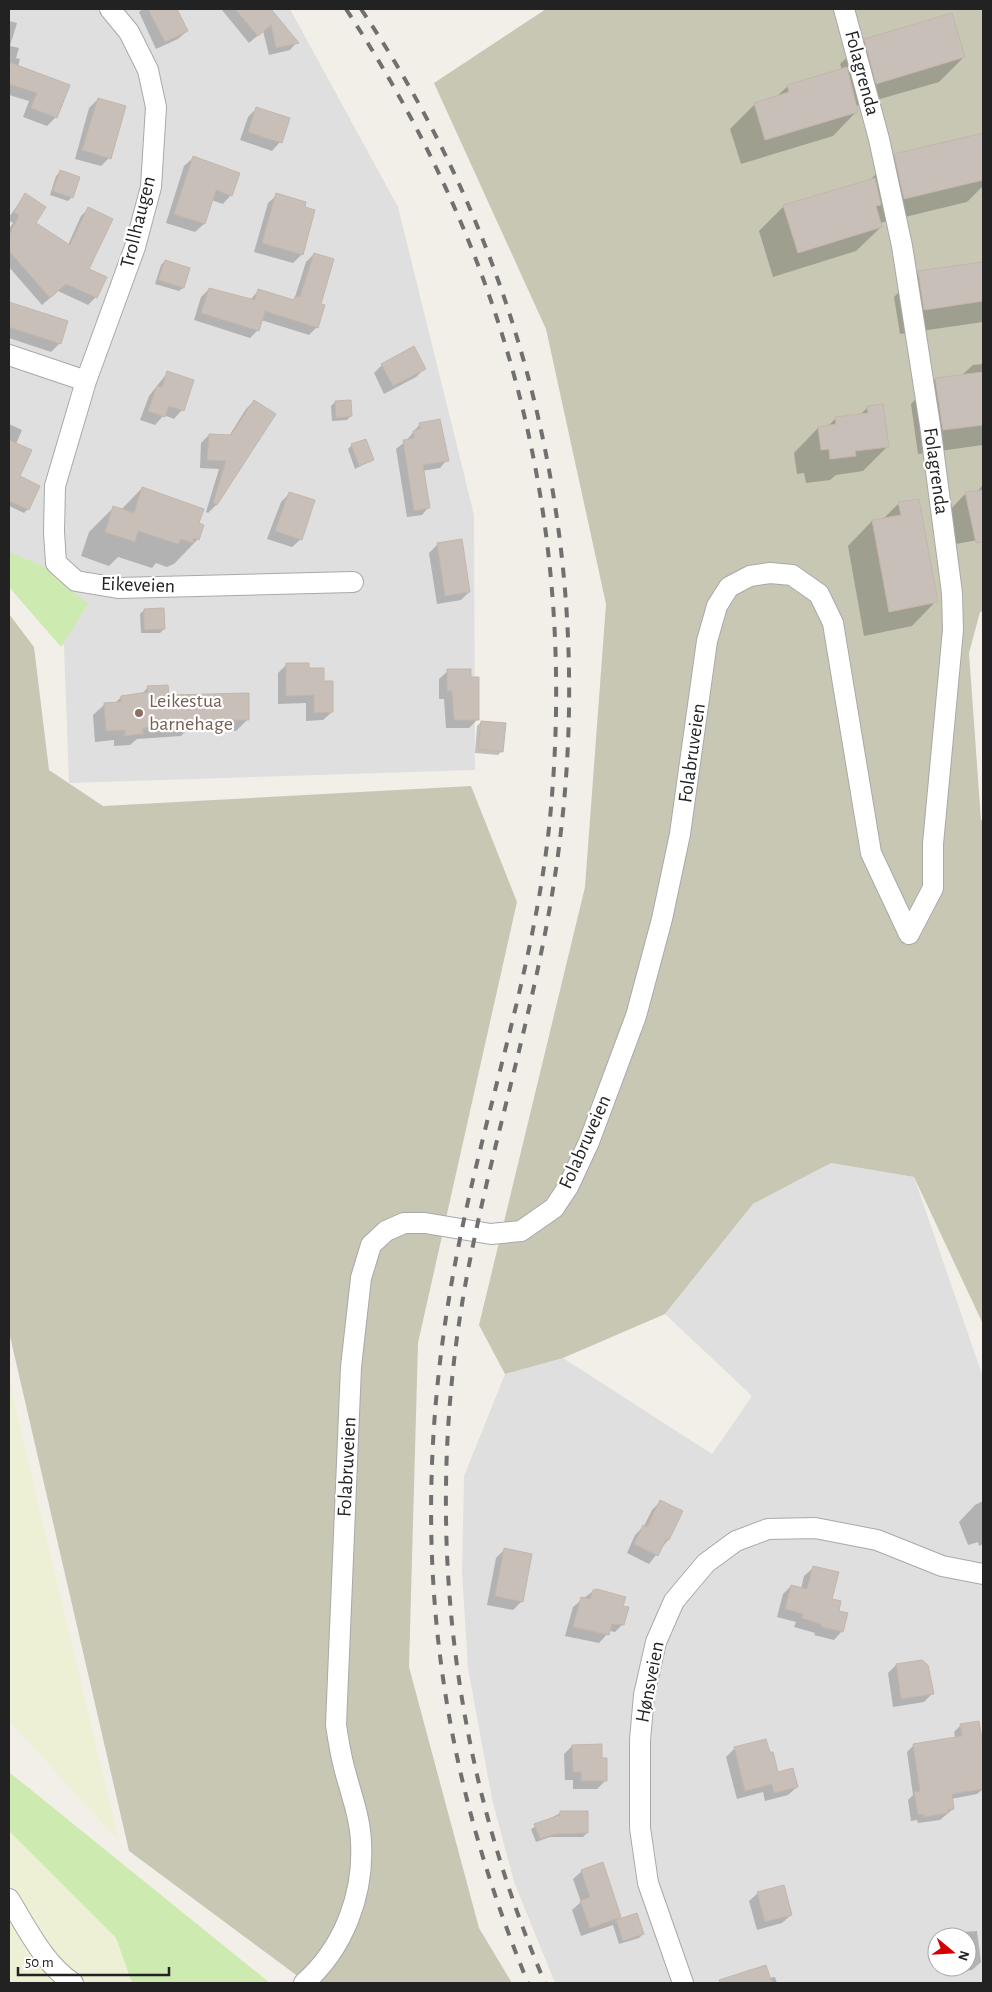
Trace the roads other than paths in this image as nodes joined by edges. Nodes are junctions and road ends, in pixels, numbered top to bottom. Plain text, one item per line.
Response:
1 (110, 9) edge
2 (844, 9) edge
3 (9, 356) edge
4 (86, 381) junction
5 (353, 582) dead end
6 (909, 934) joint
7 (983, 1574) edge
8 (9, 1899) edge
9 (73, 1983) edge
10 (304, 1983) edge
11 (682, 1983) edge

1 - 4 street, Trollhaugen
2 - 6 street, Folagrenda
3 - 4 street
4 - 5 street, Eikeveien
6 - 10 street, Folabruveien
7 - 11 street, Hønsveien
8 - 9 street

